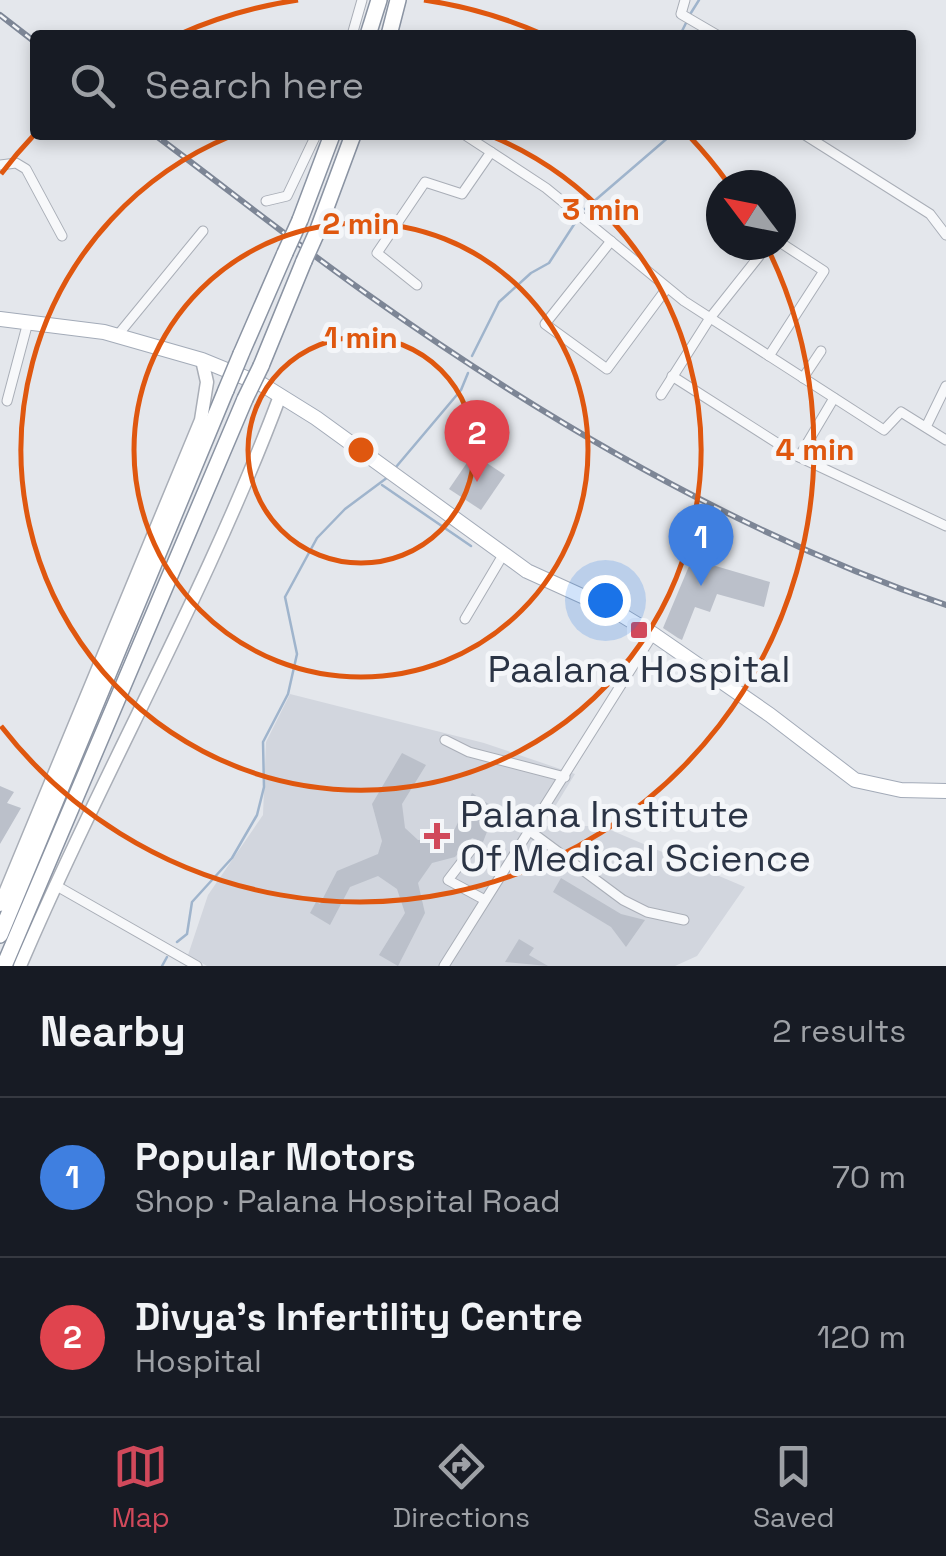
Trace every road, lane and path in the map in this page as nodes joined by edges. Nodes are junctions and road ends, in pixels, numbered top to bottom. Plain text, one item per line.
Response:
1 (362, 0) edge
2 (379, 0) edge
3 (398, 0) edge
4 (406, 0) edge
5 (685, 0) edge
6 (353, 30) edge
7 (370, 30) edge
8 (389, 30) edge
9 (397, 30) edge
10 (708, 30) edge
11 (314, 140) edge
12 (330, 140) edge
13 (351, 140) edge
14 (473, 140) edge
15 (813, 140) edge
16 (491, 152) junction
17 (2, 163) edge
18 (266, 201) dead end
19 (203, 231) dead end
20 (946, 235) edge
21 (62, 236) dead end
22 (611, 241) junction
23 (796, 252) edge
24 (756, 260) edge
25 (417, 286) dead end
26 (667, 288) junction
27 (710, 318) junction
28 (0, 319) edge
29 (28, 322) junction
30 (117, 336) junction
31 (821, 351) dead end
32 (768, 356) junction
33 (202, 360) junction
34 (672, 376) junction
35 (803, 378) junction
36 (946, 386) edge
37 (660, 394) dead end
38 (280, 396) junction
39 (834, 398) junction
40 (7, 401) dead end
41 (926, 428) junction
42 (946, 440) edge
43 (799, 457) junction
44 (946, 526) edge
45 (504, 555) junction
46 (465, 619) dead end
47 (653, 634) junction
48 (445, 740) dead end
49 (565, 777) junction
50 (946, 791) edge
51 (530, 830) junction
52 (474, 846) dead end
53 (54, 886) junction
54 (485, 900) junction
55 (0, 905) edge
56 (684, 920) dead end
57 (0, 935) edge
58 (4, 966) edge
59 (20, 966) edge
60 (197, 966) edge
61 (444, 966) edge

1 - 6 street
2 - 7 highway
3 - 8 highway
4 - 9 street
5 - 10 street
11 - 18 street
12 - 57 highway, bridge
13 - 58 highway, bridge
14 - 16 street
15 - 20 street
16 - 22 street
16 - 25 street
17 - 21 street
19 - 30 street
22 - 26 street
22 - 26 street
23 - 32 street
24 - 27 street
26 - 27 street
27 - 32 street
27 - 34 street
28 - 29 main road
29 - 30 main road
29 - 40 street
30 - 33 main road
31 - 35 street
32 - 35 street
33 - 38 main road
33 - 55 street
34 - 37 street
34 - 43 street
35 - 39 street
36 - 41 street
38 - 45 main road
38 - 53 street
39 - 41 street
39 - 43 street
41 - 42 street
43 - 44 street
45 - 46 street
45 - 47 main road
47 - 49 street
47 - 50 main road
48 - 49 street
49 - 51 street
51 - 54 street
51 - 56 street
52 - 54 street
53 - 59 street
53 - 60 street
54 - 61 street

